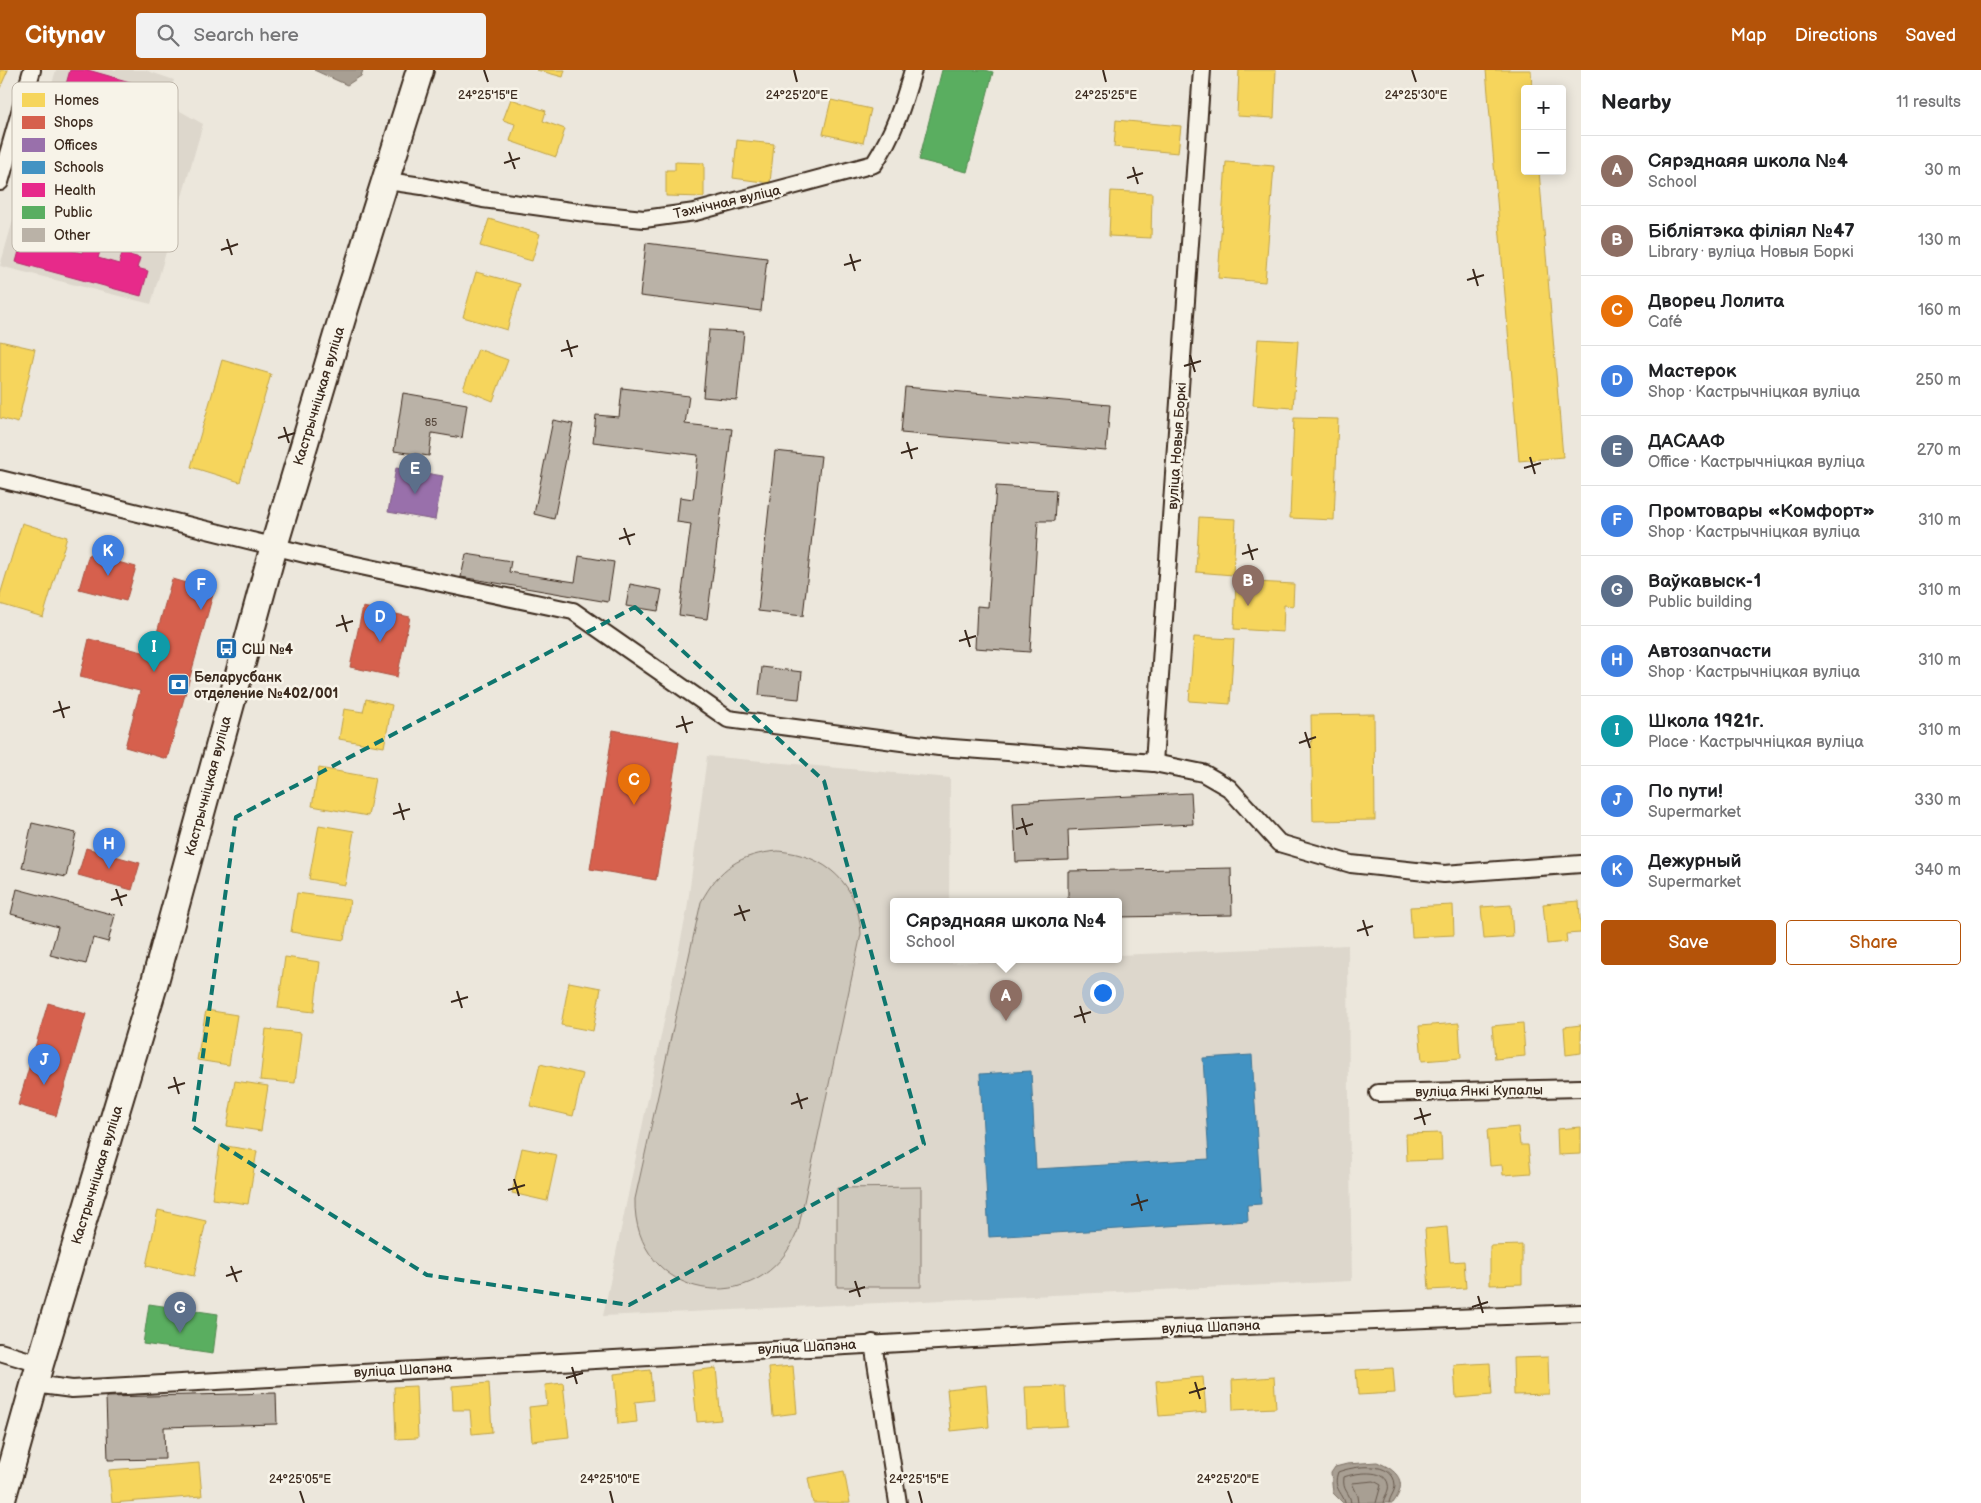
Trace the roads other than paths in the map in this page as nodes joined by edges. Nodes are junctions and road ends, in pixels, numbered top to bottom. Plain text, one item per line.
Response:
1 (420, 70) edge
2 (913, 70) edge
3 (1202, 70) edge
4 (12, 140) edge
5 (387, 181) junction
6 (0, 182) edge
7 (0, 479) edge
8 (274, 546) junction
9 (1154, 763) junction
10 (1581, 864) edge
11 (1581, 1088) edge
12 (1378, 1093) dead end
13 (1581, 1313) edge
14 (874, 1343) junction
15 (0, 1352) edge
16 (37, 1374) junction
17 (1, 1503) edge
18 (898, 1503) edge

1 - 5 main road, Кастрычніцкая вуліца
2 - 5 street, Тэхнічная вуліца
3 - 9 street, вуліца Новыя Боркі
4 - 6 street
5 - 8 main road, Кастрычніцкая вуліца
7 - 8 street
8 - 9 street
8 - 16 main road, Кастрычніцкая вуліца
9 - 10 street
11 - 12 street, вуліца Янкі Купалы
13 - 14 street, вуліца Шапэна
14 - 16 street, вуліца Шапэна
14 - 18 street
15 - 16 street, вуліца Шапэна
16 - 17 main road, Кастрычніцкая вуліца

